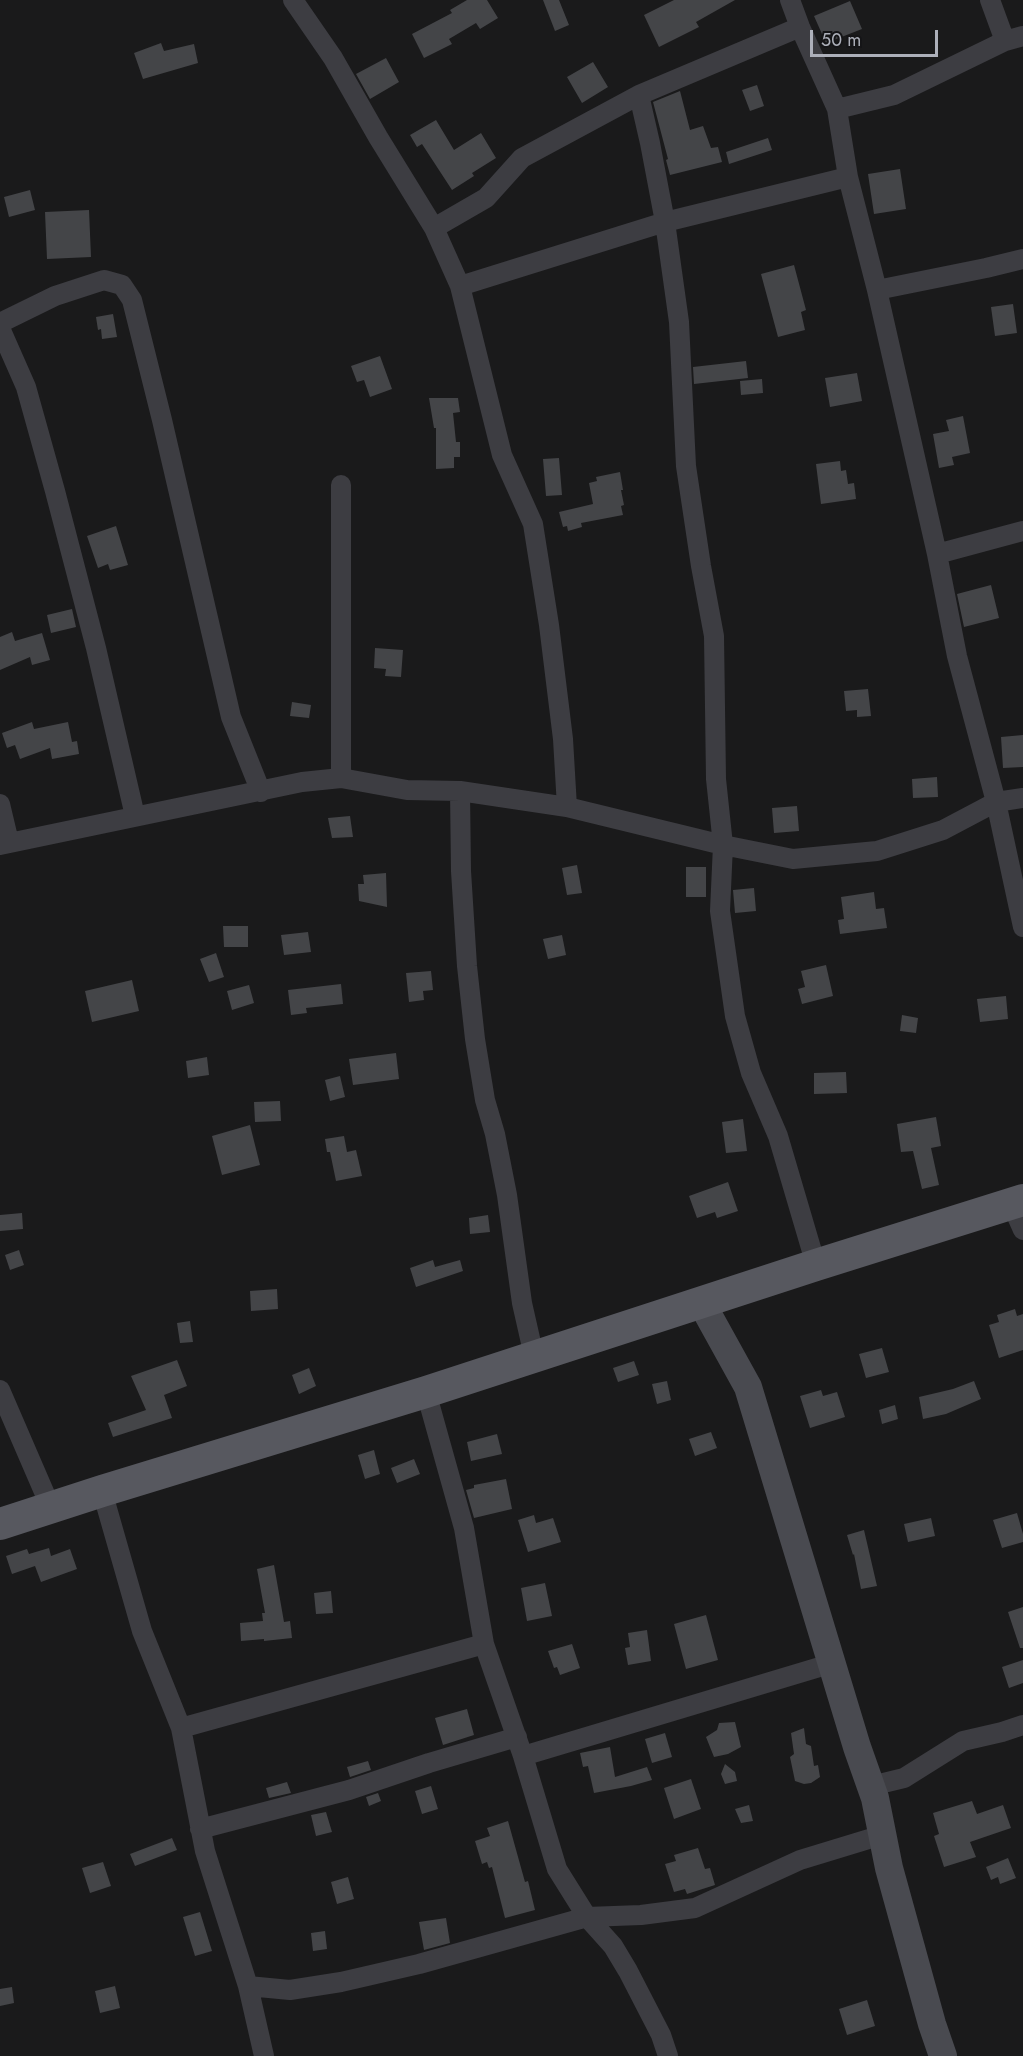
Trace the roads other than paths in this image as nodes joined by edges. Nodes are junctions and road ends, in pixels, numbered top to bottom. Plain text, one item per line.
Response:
1 (293, 0) edge
2 (790, 0) edge
3 (990, 0) edge
4 (800, 27) junction
5 (1014, 38) edge
6 (639, 95) junction
7 (837, 109) junction
8 (848, 177) junction
9 (665, 222) junction
10 (434, 228) junction
11 (1023, 259) edge
12 (460, 286) junction
13 (877, 290) junction
14 (0, 323) edge
15 (0, 328) edge
16 (341, 485) dead end
17 (1023, 531) edge
18 (937, 554) junction
19 (341, 778) junction
20 (460, 791) junction
21 (261, 792) junction
22 (1023, 798) edge
23 (996, 802) junction
24 (0, 804) edge
25 (567, 807) junction
26 (135, 816) junction
27 (4, 843) edge
28 (723, 845) junction
29 (1023, 927) edge
30 (1019, 1211) edge
31 (816, 1264) junction
32 (701, 1302) junction
33 (534, 1356) junction
34 (0, 1390) edge
35 (426, 1392) junction
36 (102, 1491) junction
37 (51, 1508) junction
38 (0, 1524) edge
39 (484, 1644) junction
40 (833, 1663) junction
41 (1023, 1725) edge
42 (181, 1728) junction
43 (520, 1746) junction
44 (871, 1786) junction
45 (200, 1829) junction
46 (882, 1835) junction
47 (587, 1917) junction
48 (248, 1986) junction
49 (264, 2056) edge
50 (668, 2056) edge
51 (943, 2056) edge

1 - 10 street
2 - 4 street
3 - 5 street
4 - 6 street
4 - 7 street
5 - 7 street
6 - 9 street
6 - 10 street
7 - 8 street
8 - 9 street
8 - 13 street
9 - 12 street
9 - 28 street
10 - 12 street
11 - 13 street
12 - 25 street
13 - 18 street
14 - 21 street
15 - 26 street
16 - 19 street
17 - 18 street
18 - 23 street
19 - 20 street
19 - 21 street
20 - 25 street
20 - 33 street
21 - 26 street
22 - 23 street
23 - 28 street
23 - 29 street
24 - 27 street
25 - 28 street
26 - 27 street
28 - 31 street
30 - 31 main road
31 - 32 main road
32 - 33 main road
32 - 40 street
33 - 35 main road
34 - 37 street
35 - 36 main road
35 - 39 street
36 - 37 main road
36 - 42 street
37 - 38 main road
39 - 42 street
39 - 43 street
40 - 43 street
40 - 44 street
41 - 44 street
42 - 45 street
43 - 45 street
43 - 47 street
44 - 46 street
45 - 48 street
46 - 47 street
46 - 51 street
47 - 48 street
47 - 50 street
48 - 49 street

